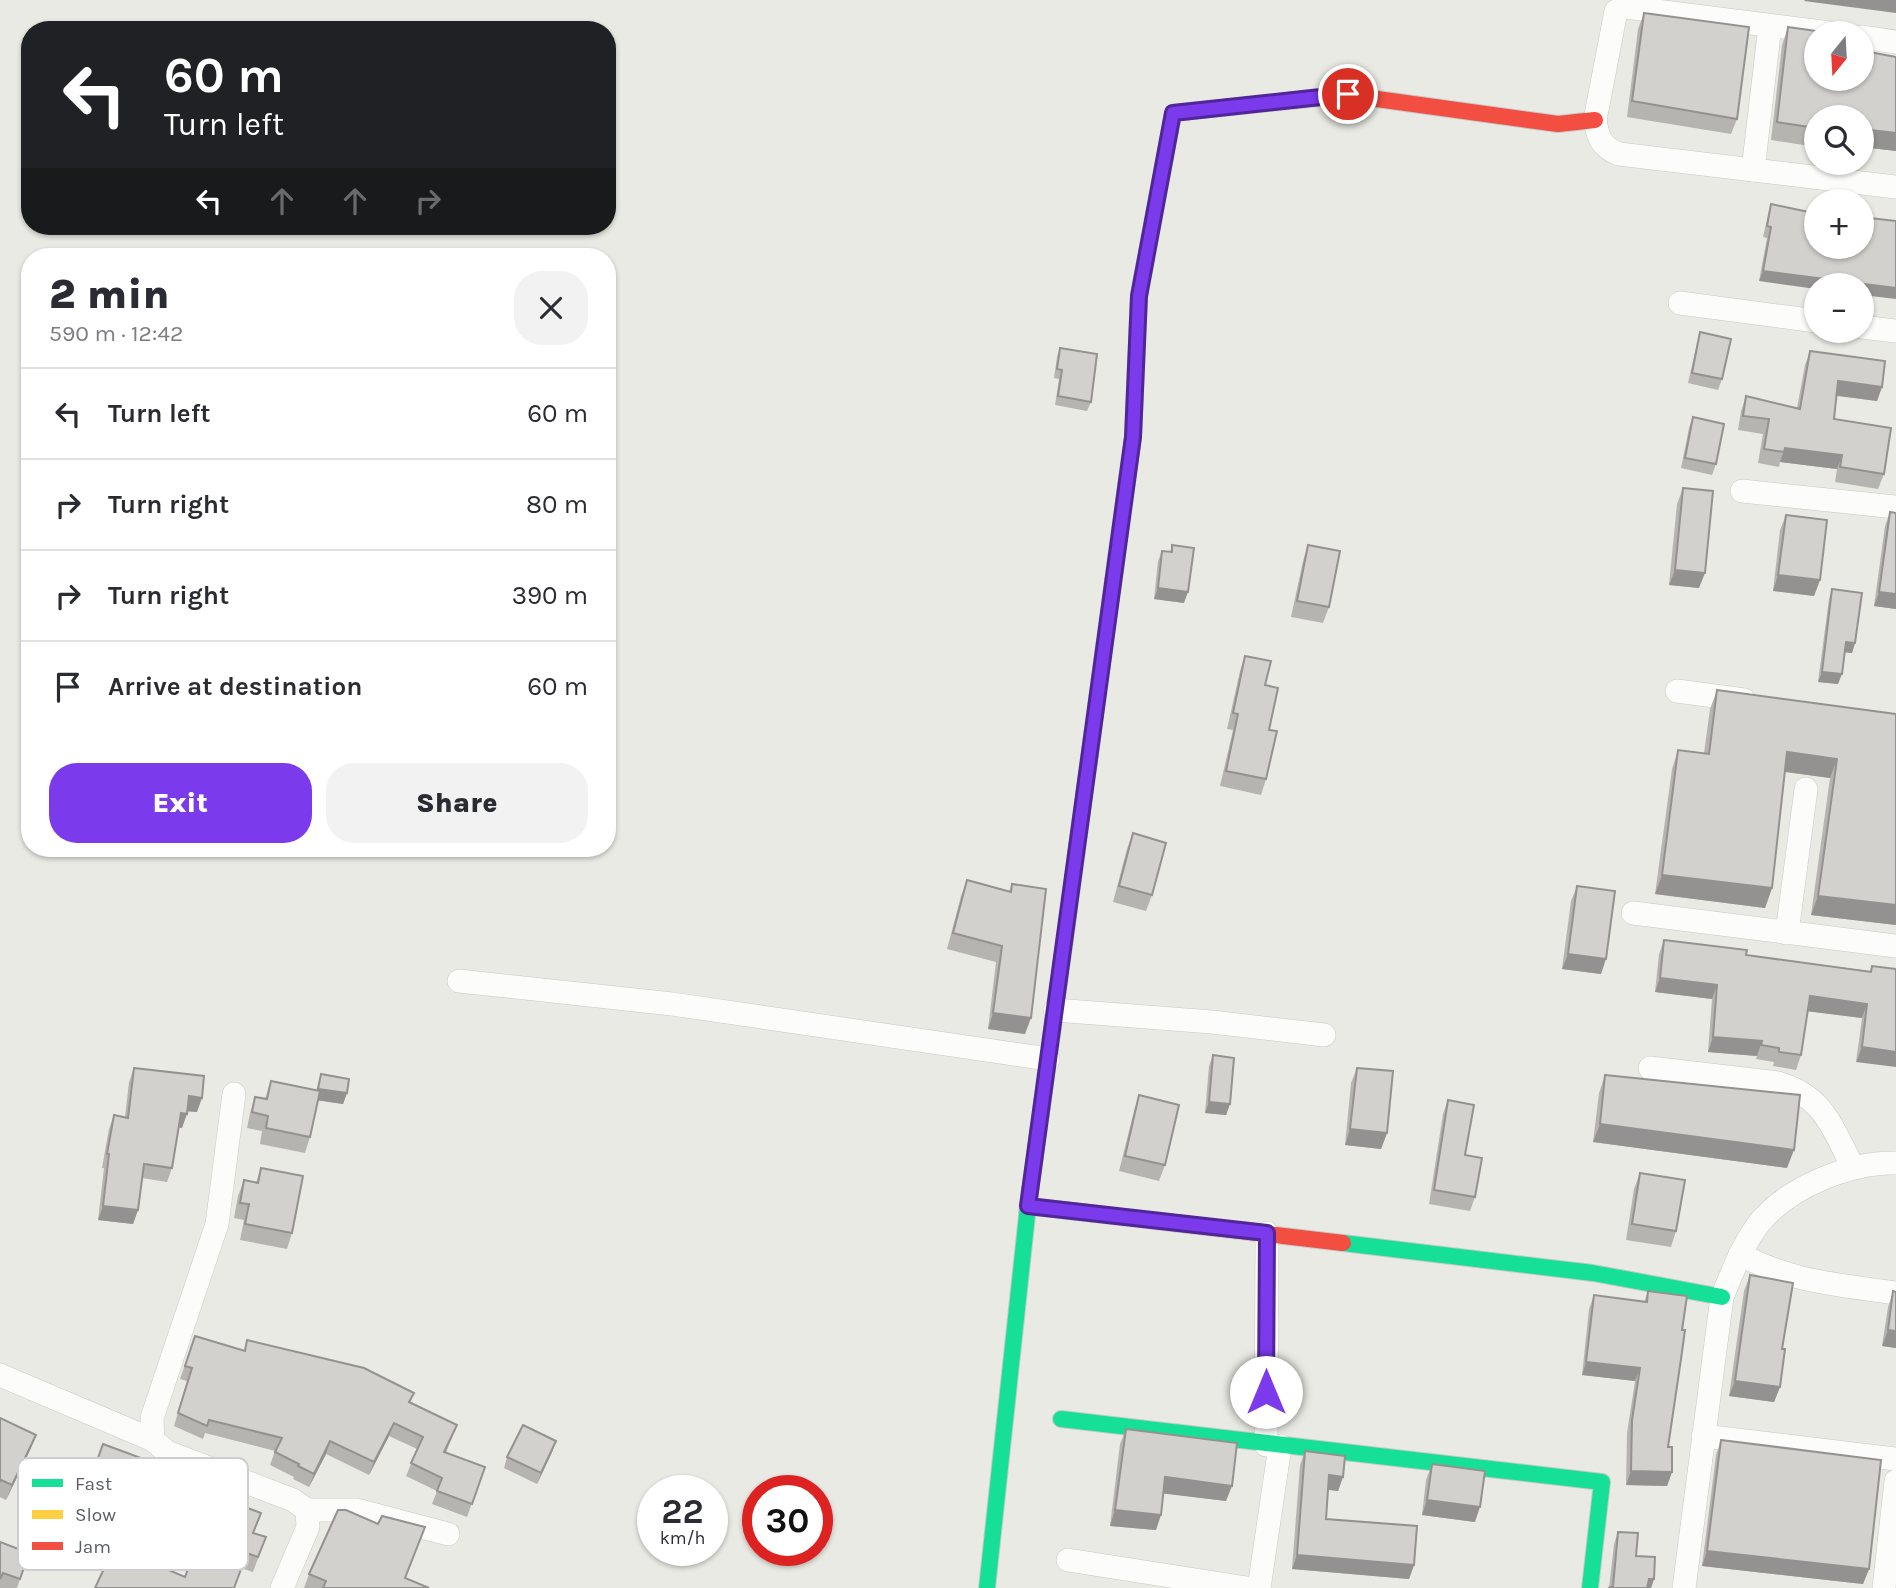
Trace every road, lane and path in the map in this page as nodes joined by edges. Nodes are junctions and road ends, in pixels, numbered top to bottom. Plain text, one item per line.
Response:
1 (1770, 26) junction
2 (1804, 30) edge
3 (1874, 39) edge
4 (1896, 42) edge
5 (1595, 120) junction
6 (1753, 170) junction
7 (1896, 187) edge
8 (1680, 303) dead end
9 (1804, 319) edge
10 (1874, 328) edge
11 (1896, 331) edge
12 (1742, 491) dead end
13 (1896, 508) edge
14 (1677, 691) dead end
15 (1773, 704) edge
16 (1807, 789) dead end
17 (1633, 914) dead end
18 (1787, 933) junction
19 (1896, 946) edge
20 (459, 981) dead end
21 (1055, 1010) junction
22 (1324, 1035) dead end
23 (1048, 1059) junction
24 (1650, 1069) dead end
25 (234, 1094) dead end
26 (1896, 1163) edge
27 (1853, 1167) junction
28 (1028, 1206) junction
29 (1267, 1233) junction
30 (1740, 1254) junction
31 (1896, 1293) edge
32 (1722, 1297) junction
33 (0, 1375) edge
34 (1061, 1419) dead end
35 (1703, 1436) junction
36 (153, 1440) junction
37 (1273, 1445) junction
38 (185, 1458) edge
39 (1896, 1459) edge
40 (1896, 1481) edge
41 (248, 1482) edge
42 (307, 1510) junction
43 (448, 1534) dead end
44 (1068, 1560) dead end
45 (282, 1588) edge
46 (987, 1588) edge
47 (1247, 1588) edge
48 (1259, 1588) edge
49 (1590, 1588) edge
50 (1684, 1588) edge
51 (1884, 1588) edge

1 - 2 street
1 - 5 street
1 - 6 street
3 - 4 street
5 - 6 street
5 - 21 street
6 - 7 street
8 - 9 street
10 - 11 street
12 - 13 street
14 - 15 street
16 - 18 street
17 - 18 street
18 - 19 street
20 - 23 street
21 - 22 street
21 - 23 street
23 - 28 street
24 - 27 street
25 - 36 street
26 - 27 street
27 - 30 street
28 - 29 street
28 - 46 street
29 - 32 street
29 - 37 street
30 - 31 street
30 - 32 street
32 - 35 street
33 - 36 street
34 - 37 street
35 - 39 street
35 - 50 street
36 - 38 street
37 - 48 street
37 - 49 street
40 - 51 street
41 - 42 street
42 - 43 street
42 - 45 street
44 - 47 street

